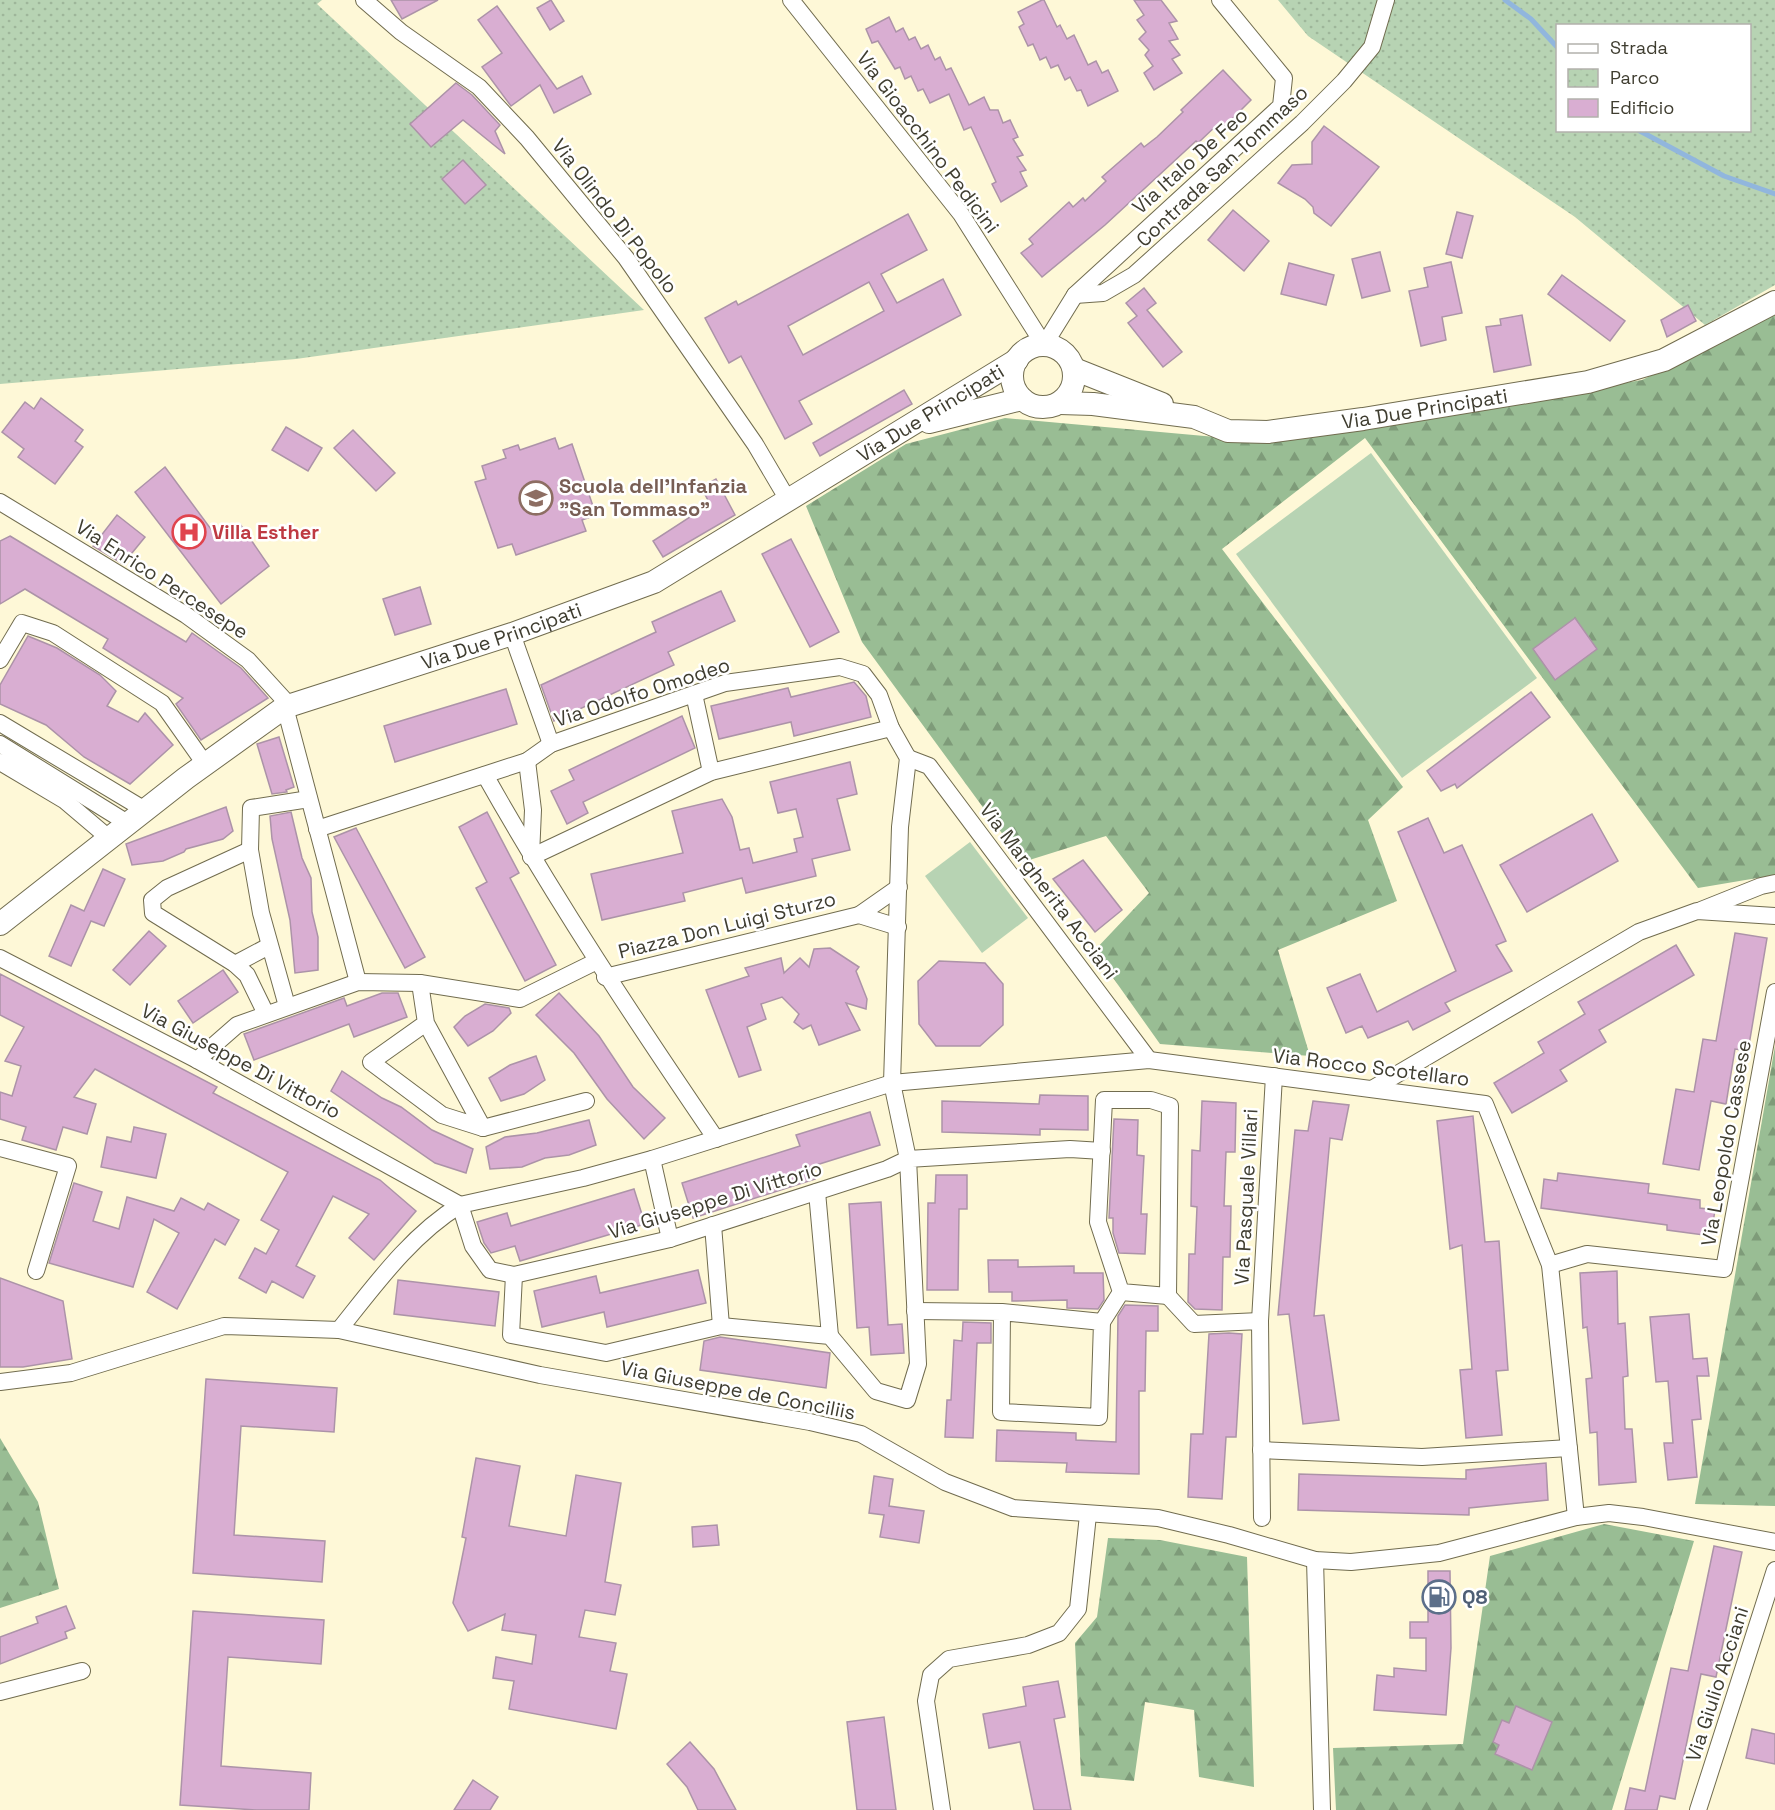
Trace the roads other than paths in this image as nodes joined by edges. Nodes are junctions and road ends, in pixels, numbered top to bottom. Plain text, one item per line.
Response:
1 (364, 0) edge
2 (791, 0) edge
3 (1220, 0) edge
4 (1386, 0) edge
5 (1075, 295) junction
6 (1770, 305) edge
7 (1044, 345) junction
8 (1017, 360) junction
9 (1074, 369) junction
10 (1022, 399) junction
11 (1060, 403) junction
12 (1194, 417) junction
13 (907, 427) junction
14 (788, 500) junction
15 (0, 502) edge
16 (512, 634) junction
17 (0, 660) edge
18 (694, 694) junction
19 (287, 706) junction
20 (0, 723) edge
21 (891, 728) junction
22 (0, 744) edge
23 (551, 744) junction
24 (908, 758) junction
25 (527, 761) junction
26 (0, 762) edge
27 (205, 764) junction
28 (711, 772) junction
29 (485, 776) junction
30 (309, 799) junction
31 (137, 817) junction
32 (317, 829) junction
33 (110, 839) junction
34 (250, 850) junction
35 (531, 857) junction
36 (1775, 883) edge
37 (899, 887) junction
38 (1697, 911) junction
39 (859, 915) junction
40 (1775, 916) edge
41 (0, 924) edge
42 (898, 927) junction
43 (268, 945) junction
44 (0, 958) edge
45 (597, 961) junction
46 (235, 964) junction
47 (605, 977) junction
48 (358, 982) junction
49 (420, 983) junction
50 (1775, 992) edge
51 (287, 1006) junction
52 (266, 1014) junction
53 (426, 1023) junction
54 (196, 1060) junction
55 (1149, 1060) junction
56 (1274, 1076) junction
57 (892, 1083) junction
58 (1372, 1089) junction
59 (586, 1101) dead end
60 (483, 1128) junction
61 (716, 1139) junction
62 (0, 1148) edge
63 (1102, 1151) junction
64 (908, 1159) junction
65 (652, 1160) junction
66 (817, 1192) junction
67 (460, 1205) junction
68 (713, 1225) junction
69 (669, 1239) junction
70 (1550, 1265) junction
71 (36, 1271) dead end
72 (514, 1275) junction
73 (1121, 1292) junction
74 (1168, 1296) junction
75 (915, 1311) junction
76 (1002, 1312) junction
77 (1260, 1321) junction
78 (1102, 1322) junction
79 (721, 1326) junction
80 (339, 1330) junction
81 (830, 1336) junction
82 (0, 1382) edge
83 (1569, 1449) junction
84 (1261, 1450) junction
85 (1088, 1515) junction
86 (1576, 1517) junction
87 (1262, 1518) dead end
88 (1775, 1542) edge
89 (1315, 1560) junction
90 (1775, 1570) edge
91 (82, 1671) dead end
92 (0, 1692) edge
93 (942, 1810) edge
94 (1322, 1810) edge
95 (1698, 1810) edge

1 - 14 street, Via Olindo Di Popolo
2 - 7 street, Via Gioacchino Pedicini
3 - 5 street, Via Italo De Feo
4 - 5 street, Contrada San Tommaso
5 - 7 street, Via Italo De Feo
6 - 12 street, Via Due Principati
7 - 8 street
7 - 9 street
8 - 10 street
8 - 13 street, Via Due Principati
9 - 11 street
9 - 12 street
10 - 11 street
10 - 13 street
11 - 12 street, Via Due Principati
13 - 14 street, Via Due Principati
14 - 16 street, Via Due Principati
15 - 19 street, Via Enrico Percesepe
16 - 19 street, Via Due Principati
16 - 23 street, Via Odolfo Omodeo
17 - 27 street
18 - 21 street, Via Odolfo Omodeo
18 - 23 street, Via Odolfo Omodeo
18 - 28 street
19 - 27 street, Via Due Principati
19 - 30 street
20 - 31 street
21 - 24 street
21 - 28 street
22 - 31 street
23 - 25 street, Via Odolfo Omodeo
24 - 37 street
24 - 55 street, Via Margherita Acciani
25 - 29 street, Via Odolfo Omodeo
25 - 35 street
26 - 33 street
27 - 31 street, Via Due Principati
28 - 35 street
29 - 32 street, Via Odolfo Omodeo
29 - 35 street
30 - 32 street
30 - 34 street
31 - 33 street, Via Due Principati
32 - 48 street
33 - 41 street, Via Due Principati
34 - 43 street
34 - 46 street
35 - 45 street
36 - 38 street
37 - 39 street, Piazza Don Luigi Sturzo
37 - 42 street
38 - 40 street
38 - 58 street
39 - 42 street, Piazza Don Luigi Sturzo
39 - 47 street, Piazza Don Luigi Sturzo
42 - 57 street
43 - 46 street
43 - 51 street
44 - 54 street, Via Giuseppe Di Vittorio
45 - 47 street
45 - 49 street
46 - 52 street
47 - 61 street
48 - 49 street
48 - 51 street
49 - 53 street
50 - 70 street, Via Leopoldo Cassese
51 - 52 street
52 - 54 street
53 - 60 street
53 - 60 street
54 - 67 street, Via Giuseppe Di Vittorio
55 - 56 street, Via Rocco Scotellaro
55 - 57 street
56 - 58 street, Via Rocco Scotellaro
56 - 77 street, Via Pasquale Villari
57 - 61 street
57 - 64 street
58 - 70 street, Via Rocco Scotellaro
59 - 60 street
61 - 65 street
62 - 71 street
63 - 64 street, Via Giuseppe Di Vittorio
63 - 73 street
63 - 74 street
64 - 66 street, Via Giuseppe Di Vittorio
64 - 75 street
65 - 67 street
65 - 69 street
66 - 68 street, Via Giuseppe Di Vittorio
66 - 81 street
67 - 72 street
67 - 80 street
68 - 69 street, Via Giuseppe Di Vittorio
68 - 79 street
69 - 72 street, Via Giuseppe Di Vittorio
70 - 83 street, Via Rocco Scotellaro
72 - 79 street
73 - 74 street
73 - 78 street
74 - 77 street
75 - 76 street
75 - 81 street
76 - 78 street
76 - 78 street
77 - 84 street, Via Pasquale Villari
79 - 81 street
80 - 82 street, Via Giuseppe de Conciliis
80 - 85 street, Via Giuseppe de Conciliis
83 - 84 street
83 - 86 street, Via Rocco Scotellaro
84 - 87 street, Via Pasquale Villari
85 - 89 street, Via Giuseppe de Conciliis
85 - 93 street
86 - 88 street, Via Giuseppe de Conciliis
86 - 89 street, Via Giuseppe de Conciliis
89 - 94 street
90 - 95 street, Via Giulio Acciani
91 - 92 street

